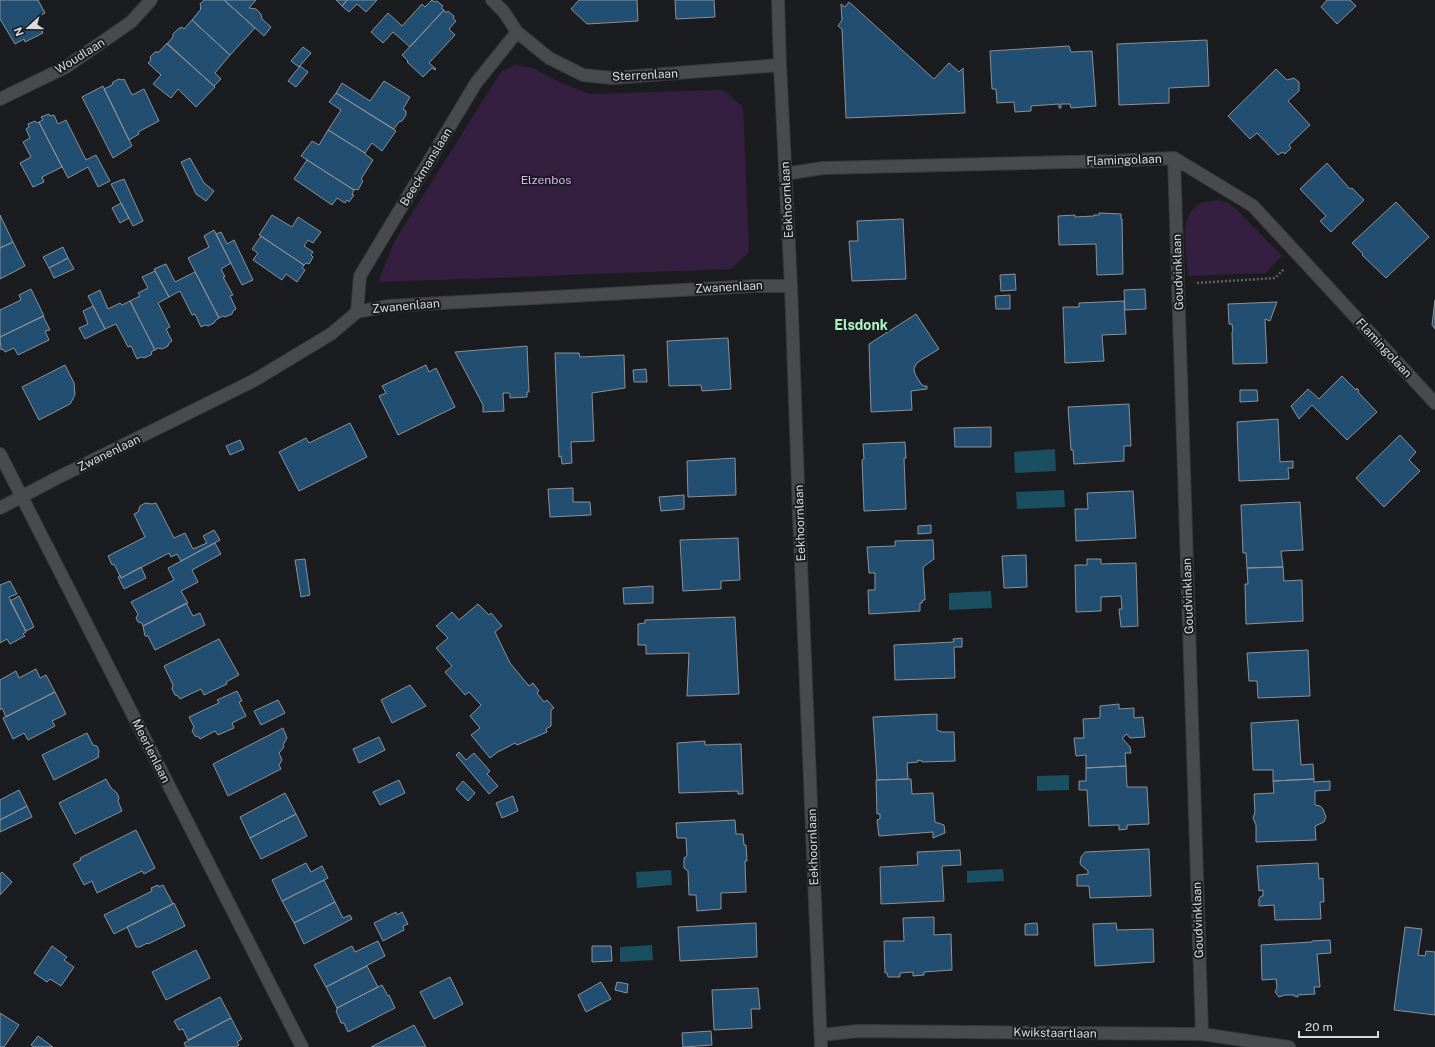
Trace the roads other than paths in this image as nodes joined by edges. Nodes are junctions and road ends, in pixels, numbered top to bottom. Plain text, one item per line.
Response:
1 (151, 0) edge
2 (492, 0) edge
3 (778, 0) edge
4 (517, 32) junction
5 (780, 65) junction
6 (0, 99) edge
7 (1174, 158) junction
8 (785, 174) junction
9 (791, 286) junction
10 (357, 312) junction
11 (1435, 403) edge
12 (0, 454) edge
13 (21, 498) junction
14 (0, 508) edge
15 (1202, 1034) junction
16 (821, 1035) junction
17 (302, 1047) edge
18 (821, 1047) edge
19 (1289, 1047) edge

1 - 6 street, Woudlaan
2 - 4 street, Sterrenlaan
3 - 5 street, Eekhoornlaan
4 - 5 street, Sterrenlaan
4 - 10 street, Beeckmanslaan
5 - 8 street, Eekhoornlaan
7 - 8 street, Flamingolaan
7 - 11 street, Flamingolaan
7 - 15 street, Goudvinklaan
8 - 9 street, Eekhoornlaan
9 - 10 street, Zwanenlaan
9 - 16 street, Eekhoornlaan
10 - 13 street, Zwanenlaan
12 - 13 street, Meerlenlaan
13 - 14 street, Zwanenlaan
13 - 17 street, Meerlenlaan
15 - 16 street, Kwikstaartlaan
15 - 19 street, Kwikstaartlaan
16 - 18 street, Eekhoornlaan

